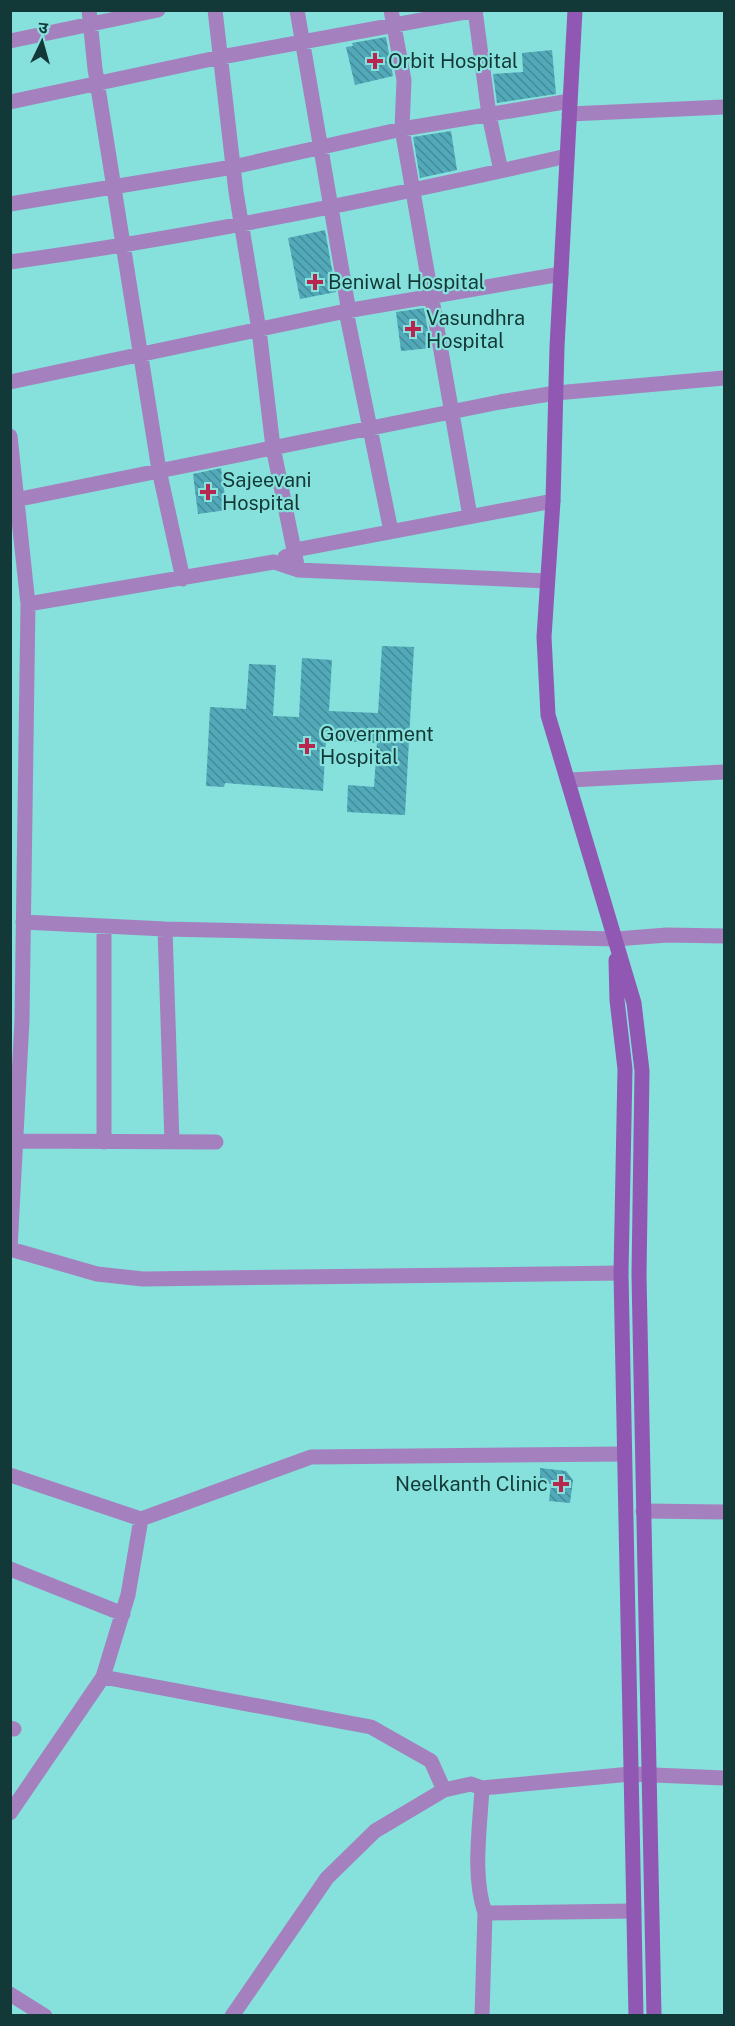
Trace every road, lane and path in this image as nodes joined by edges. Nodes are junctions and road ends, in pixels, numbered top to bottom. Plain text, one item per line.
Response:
1 (158, 10) edge
2 (215, 10) edge
3 (297, 10) edge
4 (575, 10) edge
5 (475, 11) edge
6 (90, 17) edge
7 (392, 17) edge
8 (10, 41) edge
9 (302, 42) junction
10 (221, 57) junction
11 (97, 82) junction
12 (10, 102) edge
13 (570, 107) junction
14 (724, 107) edge
15 (489, 115) junction
16 (402, 129) junction
17 (320, 147) junction
18 (567, 156) junction
19 (233, 167) junction
20 (501, 171) junction
21 (114, 188) junction
22 (413, 190) junction
23 (10, 204) edge
24 (330, 205) junction
25 (242, 225) junction
26 (123, 247) junction
27 (10, 262) edge
28 (561, 274) junction
29 (430, 296) junction
30 (347, 312) junction
31 (259, 330) junction
32 (140, 355) junction
33 (724, 378) edge
34 (10, 382) edge
35 (556, 393) junction
36 (451, 411) junction
37 (370, 428) junction
38 (10, 436) edge
39 (273, 447) junction
40 (159, 470) junction
41 (14, 500) edge
42 (553, 501) junction
43 (470, 516) junction
44 (391, 531) junction
45 (294, 552) junction
46 (274, 562) junction
47 (297, 570) junction
48 (183, 579) junction
49 (548, 581) junction
50 (28, 604) junction
51 (724, 772) edge
52 (570, 780) junction
53 (23, 922) junction
54 (104, 926) junction
55 (165, 929) junction
56 (724, 936) edge
57 (616, 939) junction
58 (16, 1141) junction
59 (104, 1142) junction
60 (172, 1142) junction
61 (216, 1142) dead end
62 (10, 1249) edge
63 (621, 1273) junction
64 (624, 1454) junction
65 (10, 1475) edge
66 (643, 1511) junction
67 (724, 1512) edge
68 (141, 1519) junction
69 (10, 1569) edge
70 (123, 1614) junction
71 (103, 1677) junction
72 (632, 1774) junction
73 (649, 1776) junction
74 (724, 1779) edge
75 (482, 1788) junction
76 (444, 1790) junction
77 (10, 1813) edge
78 (634, 1911) junction
79 (485, 1913) junction
80 (10, 1994) edge
81 (45, 2016) edge
82 (232, 2016) edge
83 (482, 2016) edge
84 (636, 2016) edge
85 (654, 2016) edge

1 - 6 street
2 - 10 street
3 - 9 street
4 - 13 street
5 - 7 street
5 - 15 street
6 - 8 street
6 - 11 street
7 - 9 street
7 - 16 street
9 - 10 street
9 - 17 street
10 - 11 street
10 - 19 street
11 - 12 street
11 - 21 street
13 - 14 street
13 - 15 street
13 - 18 street
15 - 16 street
15 - 20 street
16 - 17 street
16 - 22 street
17 - 19 street
17 - 24 street
18 - 20 street
18 - 28 street
19 - 21 street
19 - 25 street
20 - 22 street
21 - 23 street
21 - 26 street
22 - 24 street
22 - 29 street
24 - 25 street
24 - 30 street
25 - 26 street
25 - 31 street
26 - 27 street
26 - 32 street
28 - 29 street
28 - 35 street
29 - 30 street
29 - 36 street
30 - 31 street
30 - 37 street
31 - 32 street
31 - 39 street
32 - 34 street
32 - 40 street
33 - 35 street
35 - 36 street
35 - 42 street
36 - 37 street
36 - 43 street
37 - 39 street
37 - 44 street
38 - 41 street
39 - 40 street
39 - 45 street
40 - 41 street
40 - 48 street
41 - 50 street
42 - 43 street
42 - 49 street
43 - 44 street
44 - 45 street
45 - 46 street
45 - 47 street
46 - 47 street
46 - 48 street
47 - 49 street
48 - 50 street
49 - 52 street
50 - 53 street
51 - 52 street
52 - 57 street
53 - 54 street
53 - 58 street
54 - 55 street
54 - 59 street
55 - 57 street
55 - 60 street
56 - 57 street
57 - 63 street
57 - 66 street
58 - 59 street
58 - 62 street
59 - 60 street
60 - 61 street
62 - 63 street
63 - 64 street
64 - 68 street
64 - 72 street
65 - 68 street
66 - 67 street
66 - 73 street
68 - 70 street
69 - 70 street
70 - 71 street
71 - 76 street
71 - 77 street
72 - 73 street
72 - 75 street
72 - 78 street
73 - 74 street
73 - 85 street
75 - 76 street
75 - 79 street
76 - 82 street
78 - 79 street
78 - 84 street
79 - 83 street
80 - 81 street

